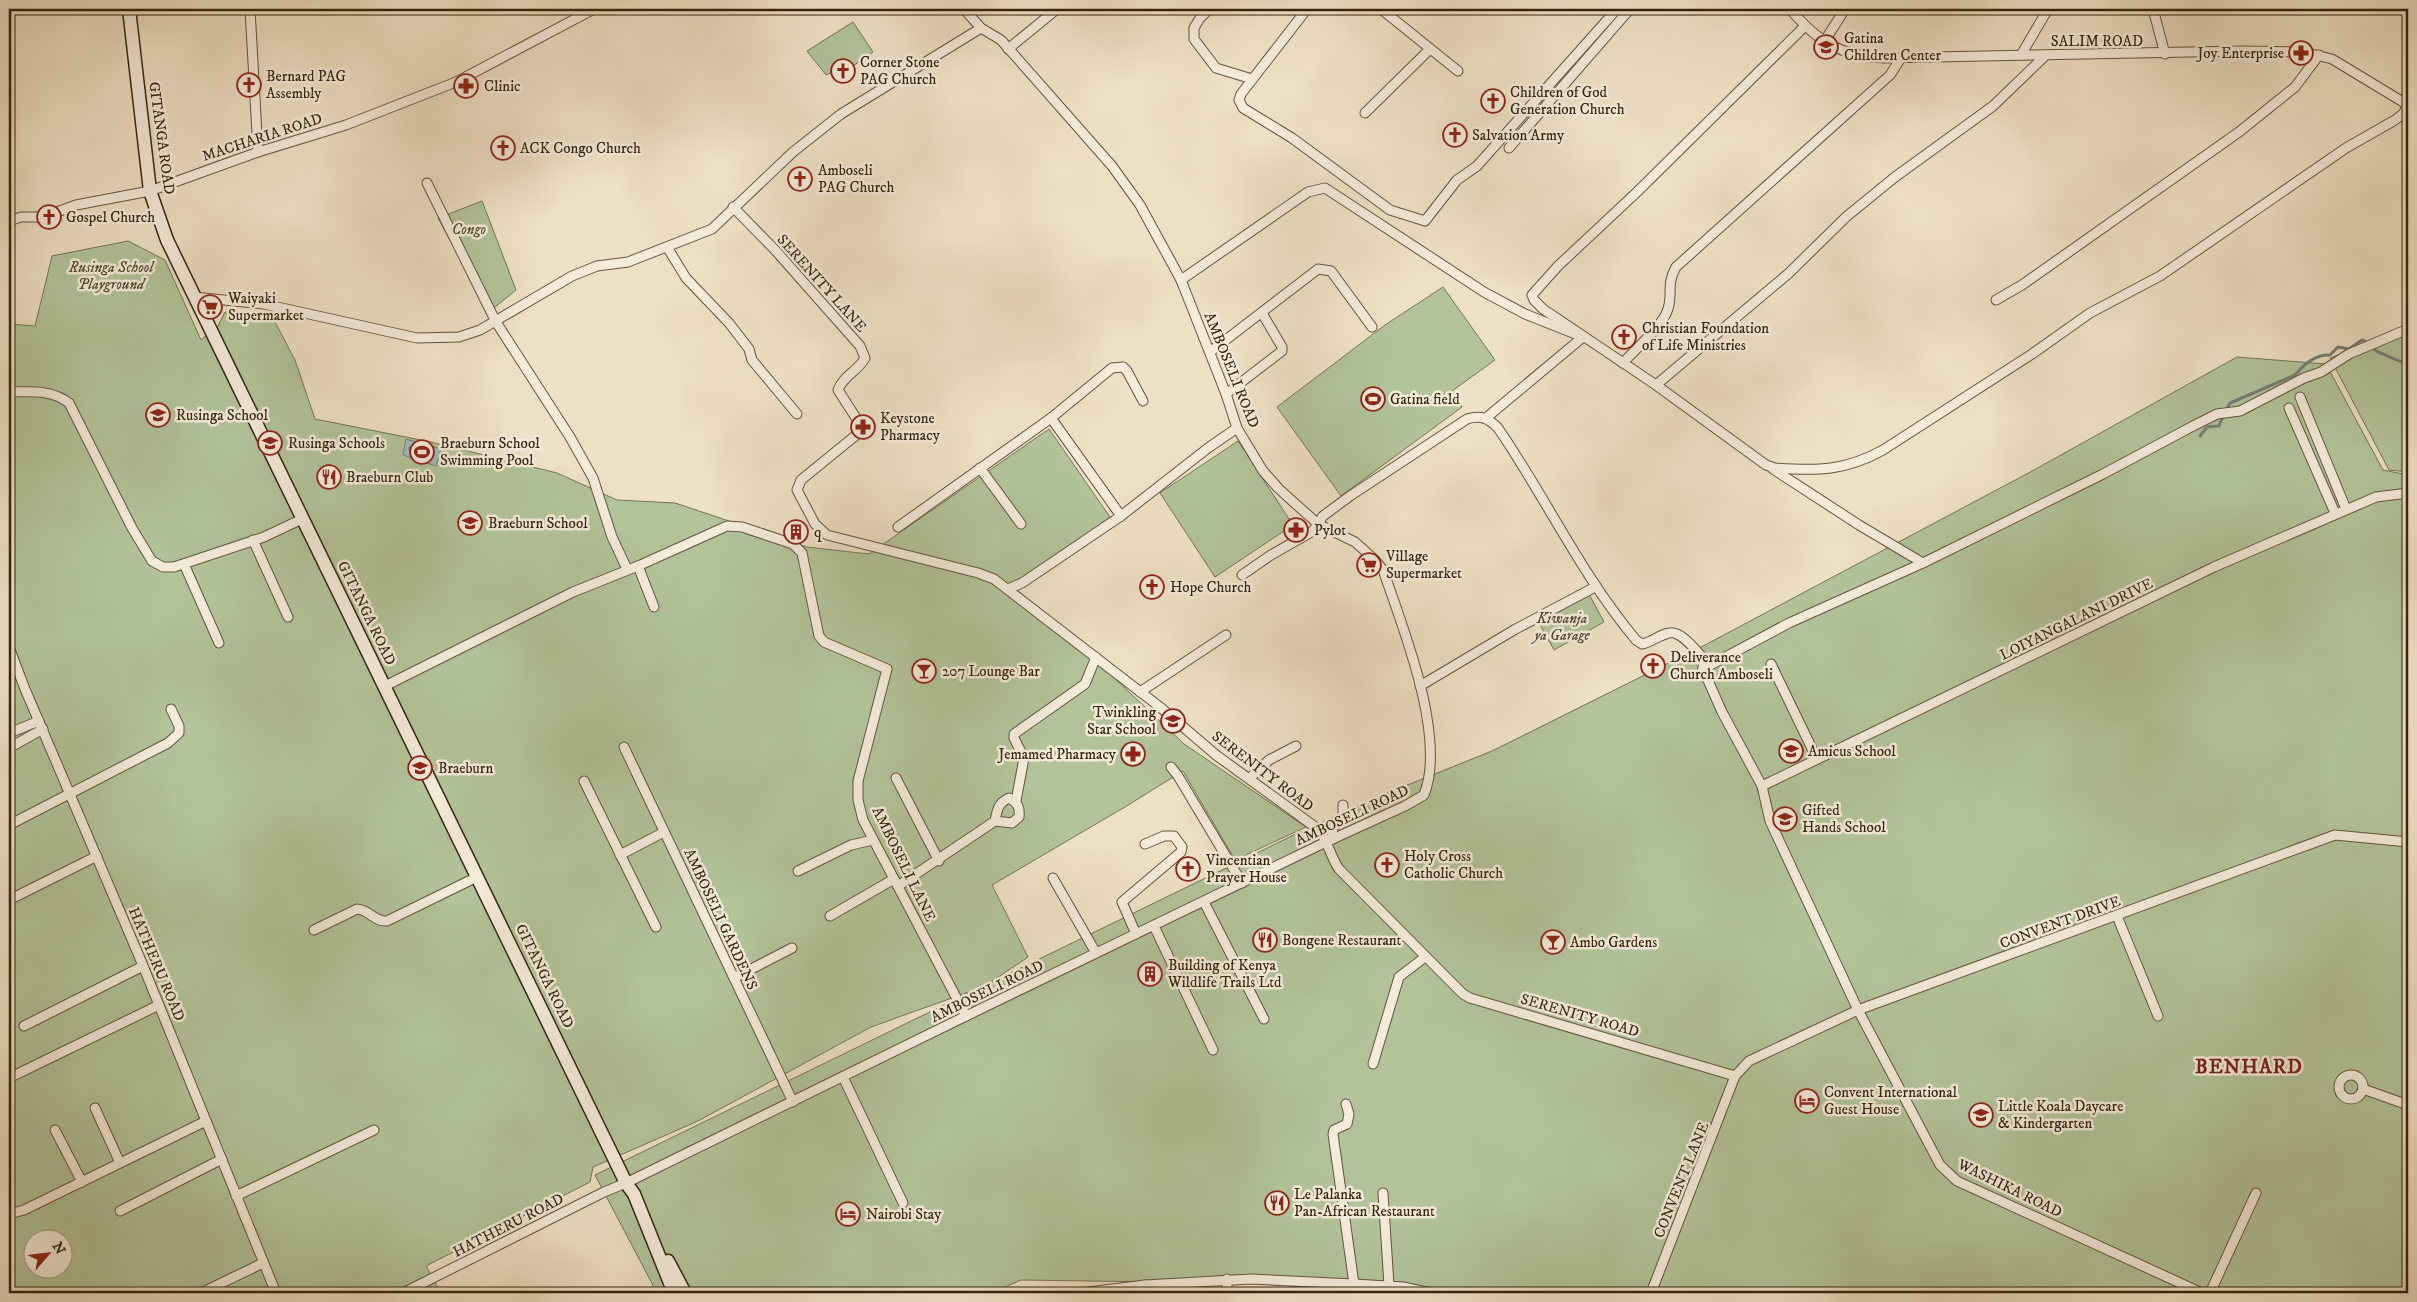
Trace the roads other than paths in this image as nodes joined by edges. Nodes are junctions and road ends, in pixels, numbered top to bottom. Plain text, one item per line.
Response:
1 (129, 9) edge
2 (250, 9) edge
3 (594, 9) edge
4 (964, 9) edge
5 (1057, 9) edge
6 (1208, 9) edge
7 (1307, 9) edge
8 (1381, 9) edge
9 (1618, 9) edge
10 (1630, 9) edge
11 (1790, 9) edge
12 (1846, 9) edge
13 (2048, 9) edge
14 (2153, 9) edge
15 (1805, 26) junction
16 (981, 28) junction
17 (1824, 42) junction
18 (1008, 49) junction
19 (1430, 49) junction
20 (2165, 54) junction
21 (2021, 55) junction
22 (2046, 55) junction
23 (2319, 55) junction
24 (1901, 58) junction
25 (1458, 71) dead end
26 (1252, 79) junction
27 (2408, 103) edge
28 (1365, 112) dead end
29 (1509, 148) dead end
30 (258, 152) junction
31 (427, 183) dead end
32 (150, 191) junction
33 (733, 207) junction
34 (9, 221) edge
35 (667, 247) junction
36 (1181, 280) junction
37 (194, 297) junction
38 (1996, 300) dead end
39 (1262, 313) junction
40 (496, 322) junction
41 (1372, 327) dead end
42 (2408, 329) edge
43 (1583, 337) junction
44 (1210, 352) junction
45 (1623, 363) junction
46 (1656, 385) junction
47 (9, 392) edge
48 (1226, 394) junction
49 (2300, 397) dead end
50 (1143, 401) dead end
51 (2289, 408) dead end
52 (796, 414) dead end
53 (1051, 418) junction
54 (1486, 418) junction
55 (1237, 428) junction
56 (1766, 465) junction
57 (980, 468) junction
58 (2408, 493) edge
59 (2346, 509) junction
60 (2335, 513) junction
61 (1121, 516) junction
62 (302, 518) junction
63 (1021, 524) dead end
64 (1318, 524) junction
65 (898, 527) dead end
66 (253, 540) junction
67 (863, 544) joint
68 (1923, 563) junction
69 (184, 564) junction
70 (638, 566) junction
71 (627, 569) junction
72 (1242, 575) dead end
73 (1595, 587) junction
74 (1008, 589) junction
75 (654, 607) dead end
76 (288, 618) dead end
77 (1226, 635) dead end
78 (219, 643) dead end
79 (9, 647) edge
80 (1096, 657) junction
81 (1771, 664) dead end
82 (1703, 669) junction
83 (385, 686) junction
84 (1420, 686) junction
85 (1140, 692) junction
86 (171, 709) dead end
87 (41, 725) junction
88 (9, 733) edge
89 (1296, 746) dead end
90 (624, 747) dead end
91 (9, 748) edge
92 (1817, 759) junction
93 (1171, 767) dead end
94 (896, 778) dead end
95 (1250, 778) junction
96 (584, 781) dead end
97 (1762, 786) junction
98 (70, 793) junction
99 (1016, 802) junction
100 (1343, 805) dead end
101 (995, 821) junction
102 (9, 825) edge
103 (664, 832) junction
104 (873, 840) junction
105 (1329, 841) junction
106 (2408, 842) edge
107 (1145, 844) dead end
108 (620, 855) junction
109 (97, 856) junction
110 (939, 861) junction
111 (798, 871) dead end
112 (477, 877) junction
113 (1053, 878) dead end
114 (896, 883) junction
115 (1242, 883) junction
116 (9, 900) edge
117 (1204, 902) junction
118 (830, 916) dead end
119 (2117, 916) junction
120 (1154, 926) junction
121 (656, 928) dead end
122 (314, 930) dead end
123 (1136, 934) junction
124 (792, 948) dead end
125 (1096, 953) junction
126 (1425, 956) junction
127 (144, 966) junction
128 (734, 978) junction
129 (159, 1005) junction
130 (1858, 1010) junction
131 (966, 1016) junction
132 (2158, 1016) dead end
133 (1264, 1019) dead end
134 (24, 1026) dead end
135 (1213, 1050) dead end
136 (1373, 1064) dead end
137 (1735, 1076) junction
138 (843, 1077) junction
139 (9, 1078) edge
140 (2363, 1090) dead end
141 (792, 1102) junction
142 (1346, 1104) dead end
143 (2408, 1105) edge
144 (95, 1108) dead end
145 (206, 1120) junction
146 (55, 1130) dead end
147 (374, 1130) dead end
148 (222, 1160) junction
149 (120, 1163) junction
150 (82, 1182) junction
151 (626, 1183) junction
152 (1383, 1193) dead end
153 (2256, 1193) dead end
154 (236, 1196) junction
155 (903, 1203) dead end
156 (9, 1210) edge
157 (641, 1210) junction
158 (120, 1211) dead end
159 (263, 1263) junction
160 (1227, 1279) junction
161 (1389, 1285) junction
162 (1354, 1288) edge
163 (1146, 1289) edge
164 (201, 1293) edge
165 (276, 1293) edge
166 (403, 1293) edge
167 (674, 1293) edge
168 (685, 1293) edge
169 (1080, 1293) edge
170 (1226, 1293) edge
171 (1431, 1293) edge
172 (1651, 1293) edge
173 (2202, 1293) edge
174 (2210, 1293) edge

1 - 32 main road, GITANGA ROAD
2 - 30 street
3 - 30 street, MACHARIA ROAD
4 - 16 street, AMBOSELI ROAD
5 - 18 street
6 - 26 street
7 - 26 street
8 - 19 street
9 - 26 street
10 - 29 street
11 - 15 street, SALIM ROAD
12 - 17 street
13 - 21 street
14 - 20 street
15 - 17 street, SALIM ROAD
15 - 43 street
16 - 18 street, AMBOSELI ROAD
16 - 33 street
17 - 24 street, SALIM ROAD
18 - 36 street, AMBOSELI ROAD
19 - 25 street
19 - 28 street
20 - 22 street, SALIM ROAD
20 - 23 street, SALIM ROAD
21 - 22 street, SALIM ROAD
21 - 24 street, SALIM ROAD
22 - 46 street
23 - 27 street, SALIM ROAD
23 - 38 street
24 - 45 street
27 - 56 street
30 - 32 street, MACHARIA ROAD
31 - 40 street
32 - 34 street, MACHARIA ROAD
32 - 37 main road, GITANGA ROAD
33 - 35 street
33 - 67 street, SERENITY LANE
35 - 40 street
35 - 52 street
36 - 43 street
36 - 44 street, AMBOSELI ROAD
37 - 40 street
37 - 62 main road, GITANGA ROAD
39 - 41 street
39 - 44 street
39 - 48 street
40 - 71 street
42 - 68 street
43 - 45 street
43 - 54 street
44 - 48 street, AMBOSELI ROAD
45 - 46 street
46 - 56 street
47 - 69 street
48 - 55 street, AMBOSELI ROAD
49 - 59 street
50 - 53 street
51 - 60 street
53 - 57 street
53 - 61 street
54 - 64 street
54 - 73 street
55 - 61 street
55 - 64 street, AMBOSELI ROAD
56 - 68 street
57 - 63 street
57 - 65 street
58 - 59 street, LOIYANGALANI DRIVE
59 - 60 street, LOIYANGALANI DRIVE
60 - 92 street, LOIYANGALANI DRIVE
61 - 74 street
62 - 66 street
62 - 83 main road, GITANGA ROAD
64 - 72 street
64 - 84 street, AMBOSELI ROAD
66 - 69 street
66 - 76 street
67 - 74 street, SERENITY ROAD
68 - 82 street
69 - 78 street
70 - 71 street
70 - 75 street
70 - 104 street, AMBOSELI LANE
71 - 83 street
73 - 82 street
73 - 84 street
74 - 80 street, SERENITY ROAD
77 - 85 street
79 - 87 street, HATHERU ROAD
80 - 85 street, SERENITY ROAD
80 - 99 street
81 - 92 street
82 - 97 street
83 - 112 main road, GITANGA ROAD
84 - 105 street, AMBOSELI ROAD
85 - 95 street, SERENITY ROAD
86 - 98 street
87 - 88 street
87 - 91 street
87 - 98 street, HATHERU ROAD
89 - 95 street
90 - 103 street, AMBOSELI GARDENS
92 - 97 street, LOIYANGALANI DRIVE
93 - 115 street
94 - 110 street
95 - 105 street, SERENITY ROAD
96 - 108 street
97 - 130 street
98 - 102 street
98 - 109 street, HATHERU ROAD
99 - 101 street
99 - 101 street
100 - 105 street
101 - 110 street
103 - 108 street
103 - 128 street, AMBOSELI GARDENS
104 - 111 street
104 - 114 street, AMBOSELI LANE
105 - 115 street, AMBOSELI ROAD
105 - 126 street, SERENITY ROAD
106 - 119 street, CONVENT DRIVE
107 - 123 street
108 - 121 street
109 - 116 street
109 - 127 street, HATHERU ROAD
110 - 114 street
112 - 122 street
112 - 151 main road, GITANGA ROAD
113 - 125 street
114 - 118 street
114 - 131 street, AMBOSELI LANE
115 - 117 street, AMBOSELI ROAD
117 - 120 street, AMBOSELI ROAD
117 - 133 street
119 - 130 street, CONVENT DRIVE
119 - 132 street
120 - 123 street, AMBOSELI ROAD
120 - 135 street
123 - 125 street, AMBOSELI ROAD
124 - 128 street
125 - 131 street, AMBOSELI ROAD
126 - 136 street
126 - 137 street, SERENITY ROAD
127 - 129 street, HATHERU ROAD
127 - 134 street
128 - 141 street, AMBOSELI GARDENS
129 - 139 street
129 - 145 street, HATHERU ROAD
130 - 137 street, CONVENT DRIVE
130 - 173 street, WASHIKA ROAD
131 - 138 street, AMBOSELI ROAD
137 - 172 street, CONVENT LANE
138 - 141 street, AMBOSELI ROAD
138 - 155 street
140 - 143 street
141 - 151 street, AMBOSELI ROAD
142 - 162 street
144 - 149 street
145 - 148 street, HATHERU ROAD
145 - 149 street
146 - 150 street
147 - 154 street
148 - 154 street, HATHERU ROAD
148 - 158 street
149 - 150 street
150 - 156 street
151 - 157 main road, GITANGA ROAD
151 - 166 street, HATHERU ROAD
152 - 161 street
153 - 174 street
154 - 159 street, HATHERU ROAD
157 - 167 main road, GITANGA ROAD
157 - 168 main road, GITANGA ROAD
159 - 164 street
159 - 165 street, HATHERU ROAD
160 - 162 street
160 - 163 street
160 - 170 street
161 - 162 street
161 - 171 street
163 - 169 street

